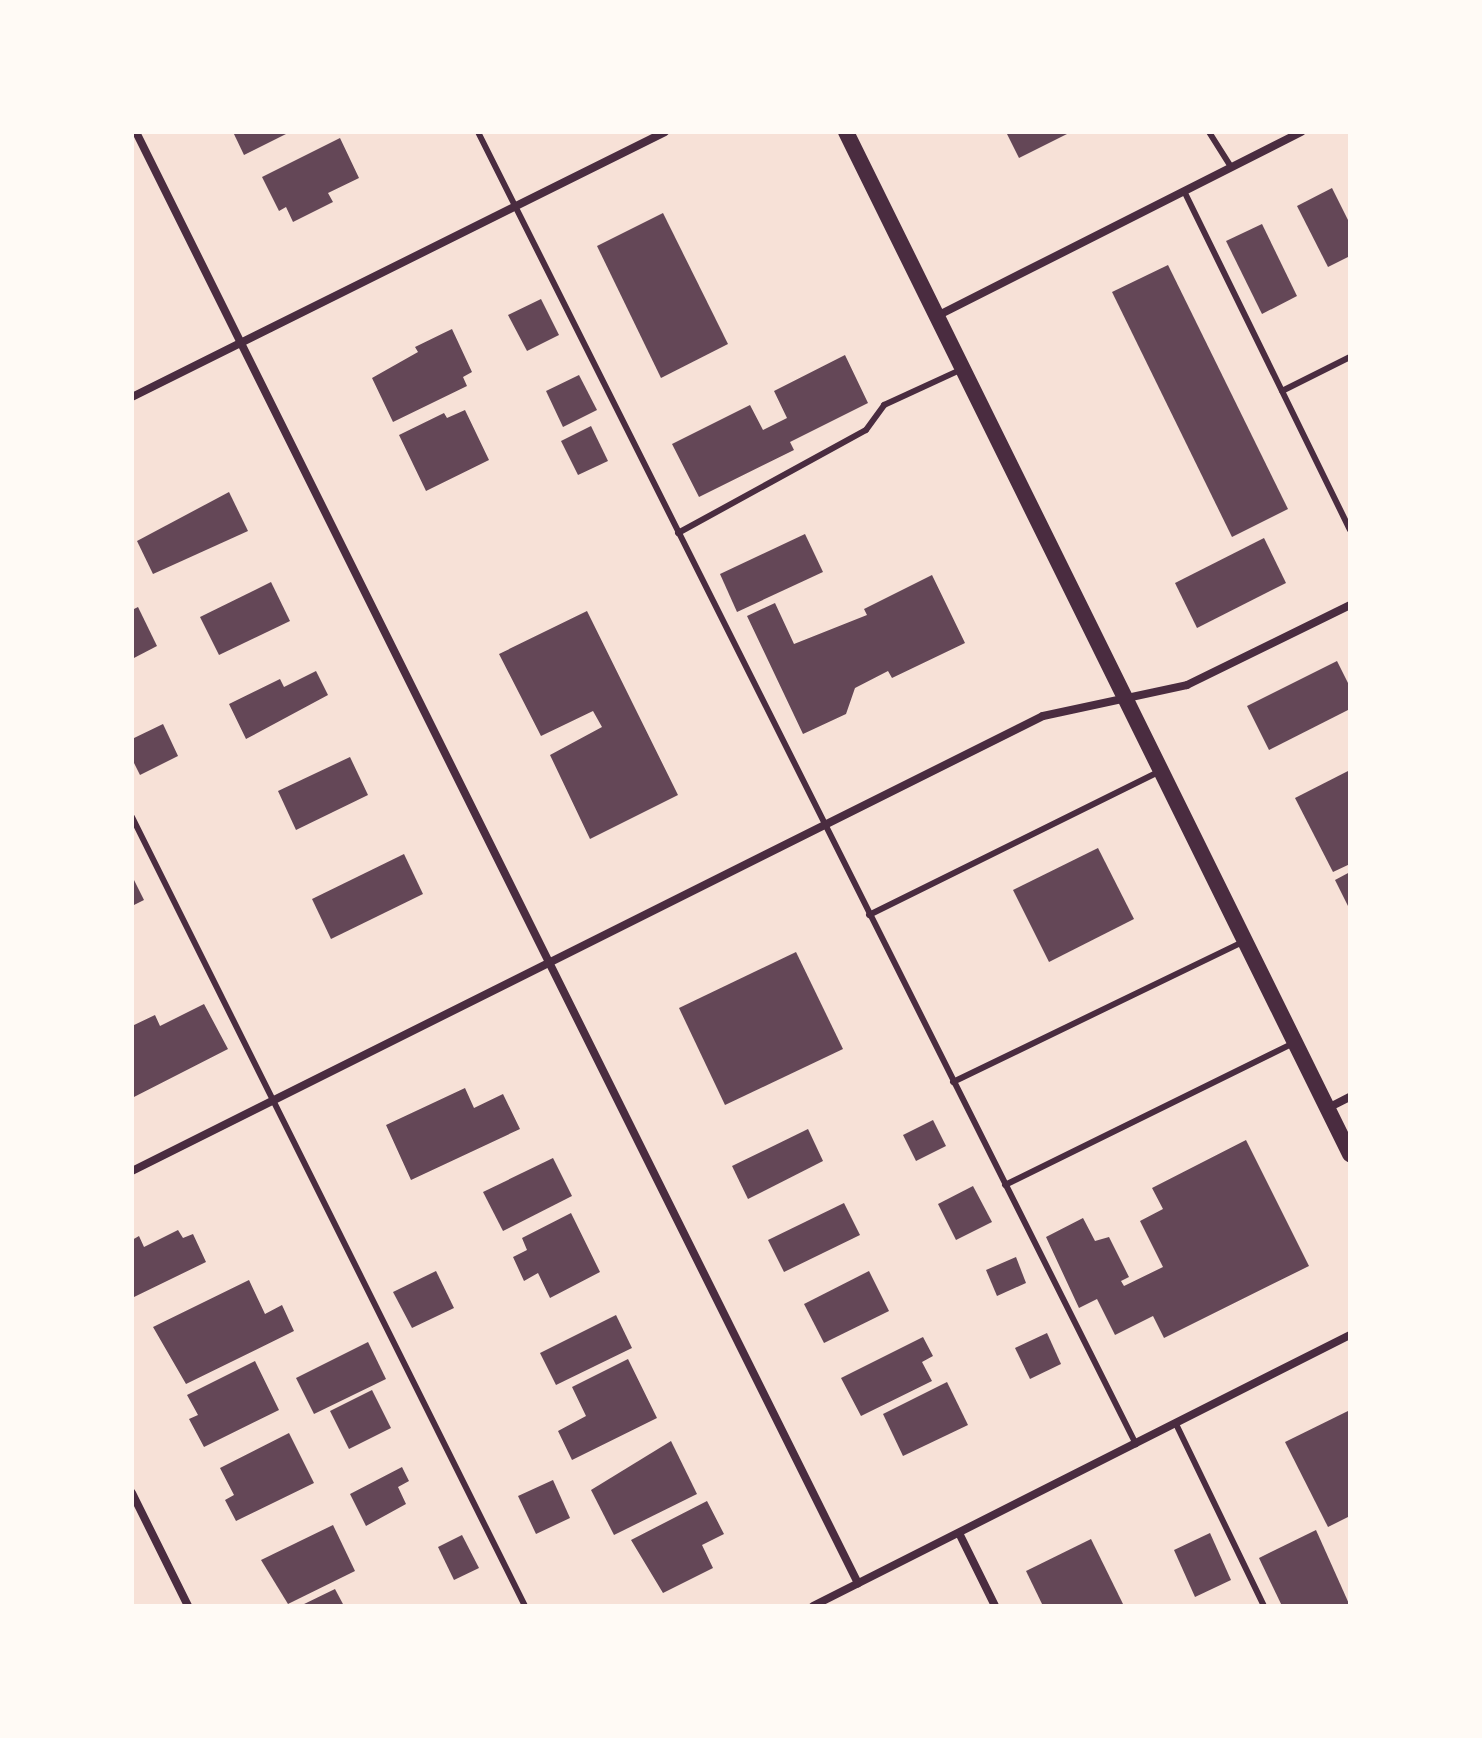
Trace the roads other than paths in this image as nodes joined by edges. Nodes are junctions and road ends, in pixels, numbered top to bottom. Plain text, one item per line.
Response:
1 (136, 132) edge
2 (478, 132) edge
3 (665, 132) edge
4 (1209, 132) edge
5 (1301, 132) edge
6 (847, 133) edge
7 (1231, 167) junction
8 (1184, 191) junction
9 (515, 208) junction
10 (937, 316) junction
11 (241, 342) junction
12 (1350, 357) edge
13 (963, 369) junction
14 (1282, 391) junction
15 (132, 397) edge
16 (1350, 530) edge
17 (678, 533) junction
18 (1350, 605) edge
19 (1125, 699) junction
20 (1161, 771) junction
21 (132, 817) edge
22 (825, 826) junction
23 (869, 915) junction
24 (1243, 942) junction
25 (551, 963) junction
26 (1294, 1043) junction
27 (953, 1082) junction
28 (1350, 1097) edge
29 (275, 1098) junction
30 (1327, 1108) junction
31 (1350, 1154) edge
32 (132, 1171) edge
33 (1005, 1185) junction
34 (1350, 1335) edge
35 (1176, 1424) junction
36 (1136, 1444) junction
37 (132, 1493) edge
38 (959, 1533) junction
39 (858, 1583) junction
40 (188, 1606) edge
41 (525, 1606) edge
42 (813, 1606) edge
43 (995, 1606) edge
44 (1264, 1606) edge

1 - 11 street
2 - 9 lane
3 - 9 street
4 - 7 lane
5 - 7 street
6 - 10 main road
7 - 8 street
8 - 10 street
8 - 14 lane
9 - 11 street
9 - 17 lane
10 - 13 main road
11 - 15 street
11 - 25 street
12 - 14 lane
13 - 17 lane
13 - 19 main road
14 - 16 lane
17 - 22 lane
18 - 19 street
19 - 20 main road
19 - 22 street
20 - 23 lane
20 - 24 main road
21 - 29 lane
22 - 23 lane
22 - 25 street
23 - 27 lane
24 - 26 main road
24 - 27 lane
25 - 29 street
25 - 39 street
26 - 30 main road
26 - 33 lane
27 - 33 lane
28 - 30 street
29 - 32 street
29 - 41 lane
30 - 31 main road
33 - 36 lane
34 - 35 street
35 - 36 street
35 - 44 lane
36 - 38 street
37 - 40 street
38 - 39 street
38 - 43 street
39 - 42 street

